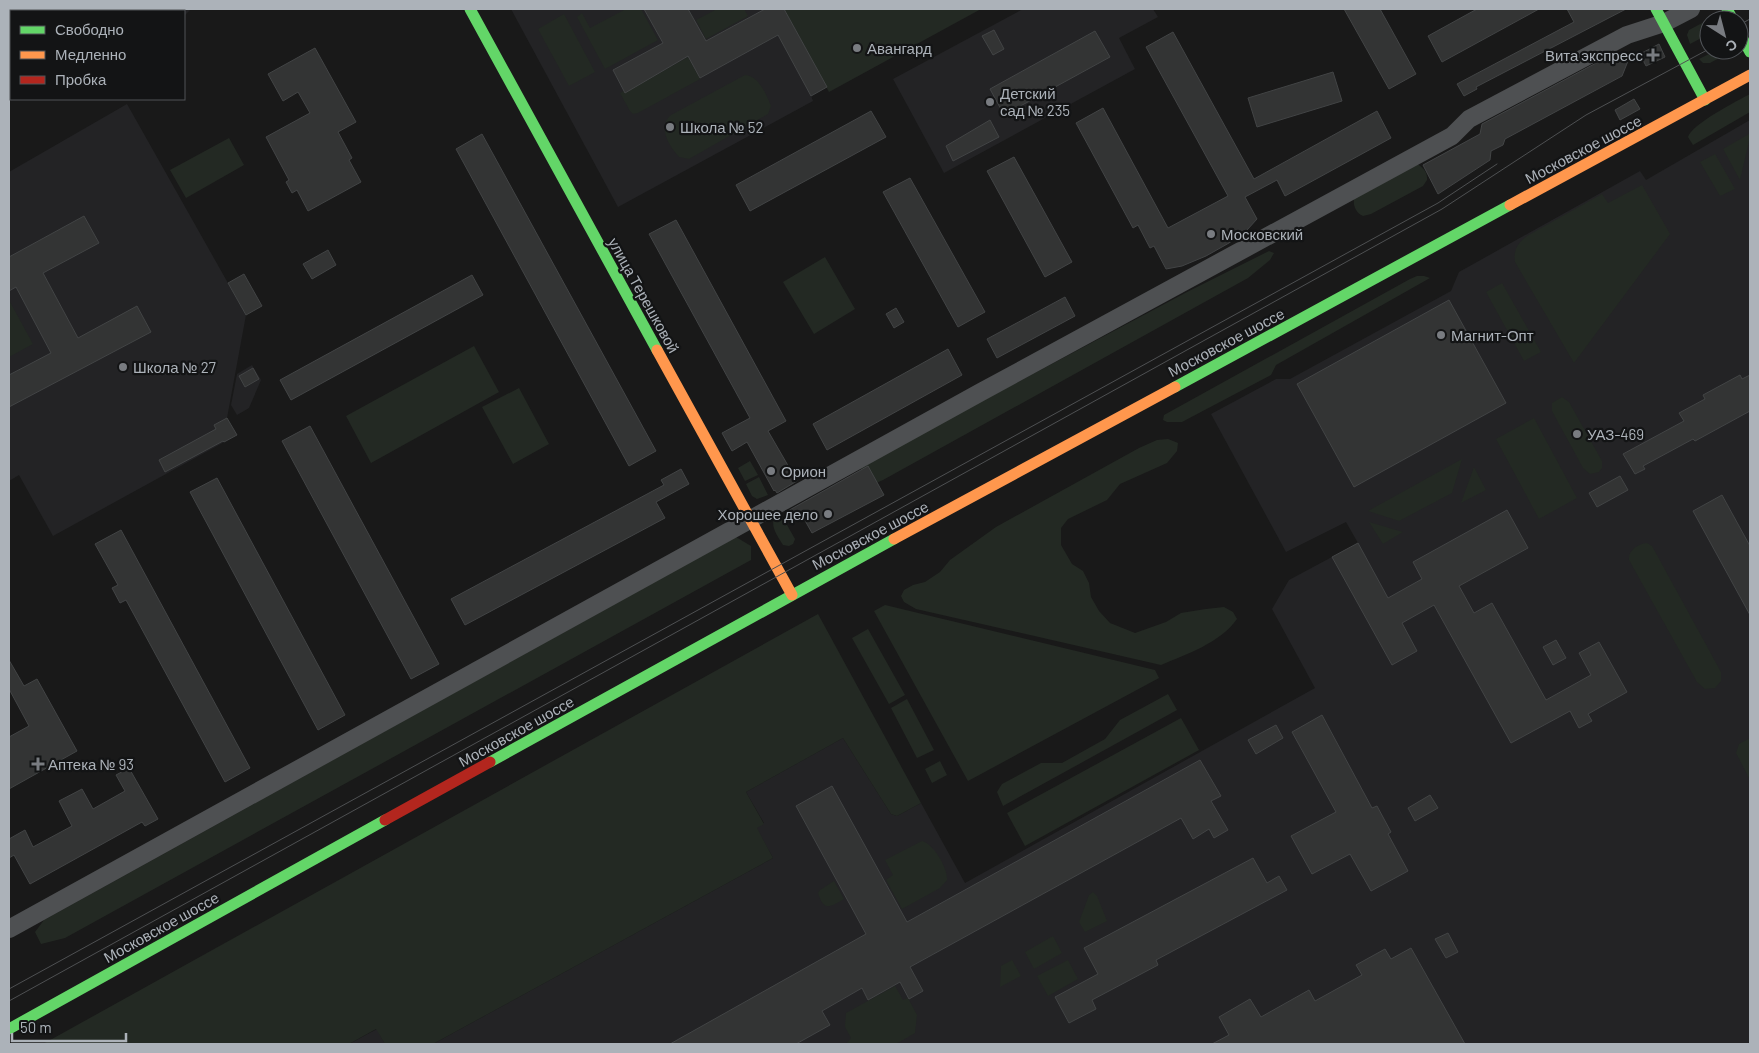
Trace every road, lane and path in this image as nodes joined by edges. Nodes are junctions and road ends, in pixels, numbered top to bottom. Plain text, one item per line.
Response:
1 (470, 9) edge
2 (1691, 9) edge
3 (1660, 16) edge
4 (1750, 75) edge
5 (1705, 100) junction
6 (751, 520) junction
7 (792, 595) junction
8 (9, 929) edge
9 (9, 1029) edge

1 - 6 main road, улица Терешковой
2 - 3 street
3 - 5 main road
3 - 6 street
4 - 5 main road, Московское шоссе
5 - 7 main road, Московское шоссе
6 - 7 main road, улица Терешковой
6 - 8 street
7 - 9 main road, Московское шоссе

